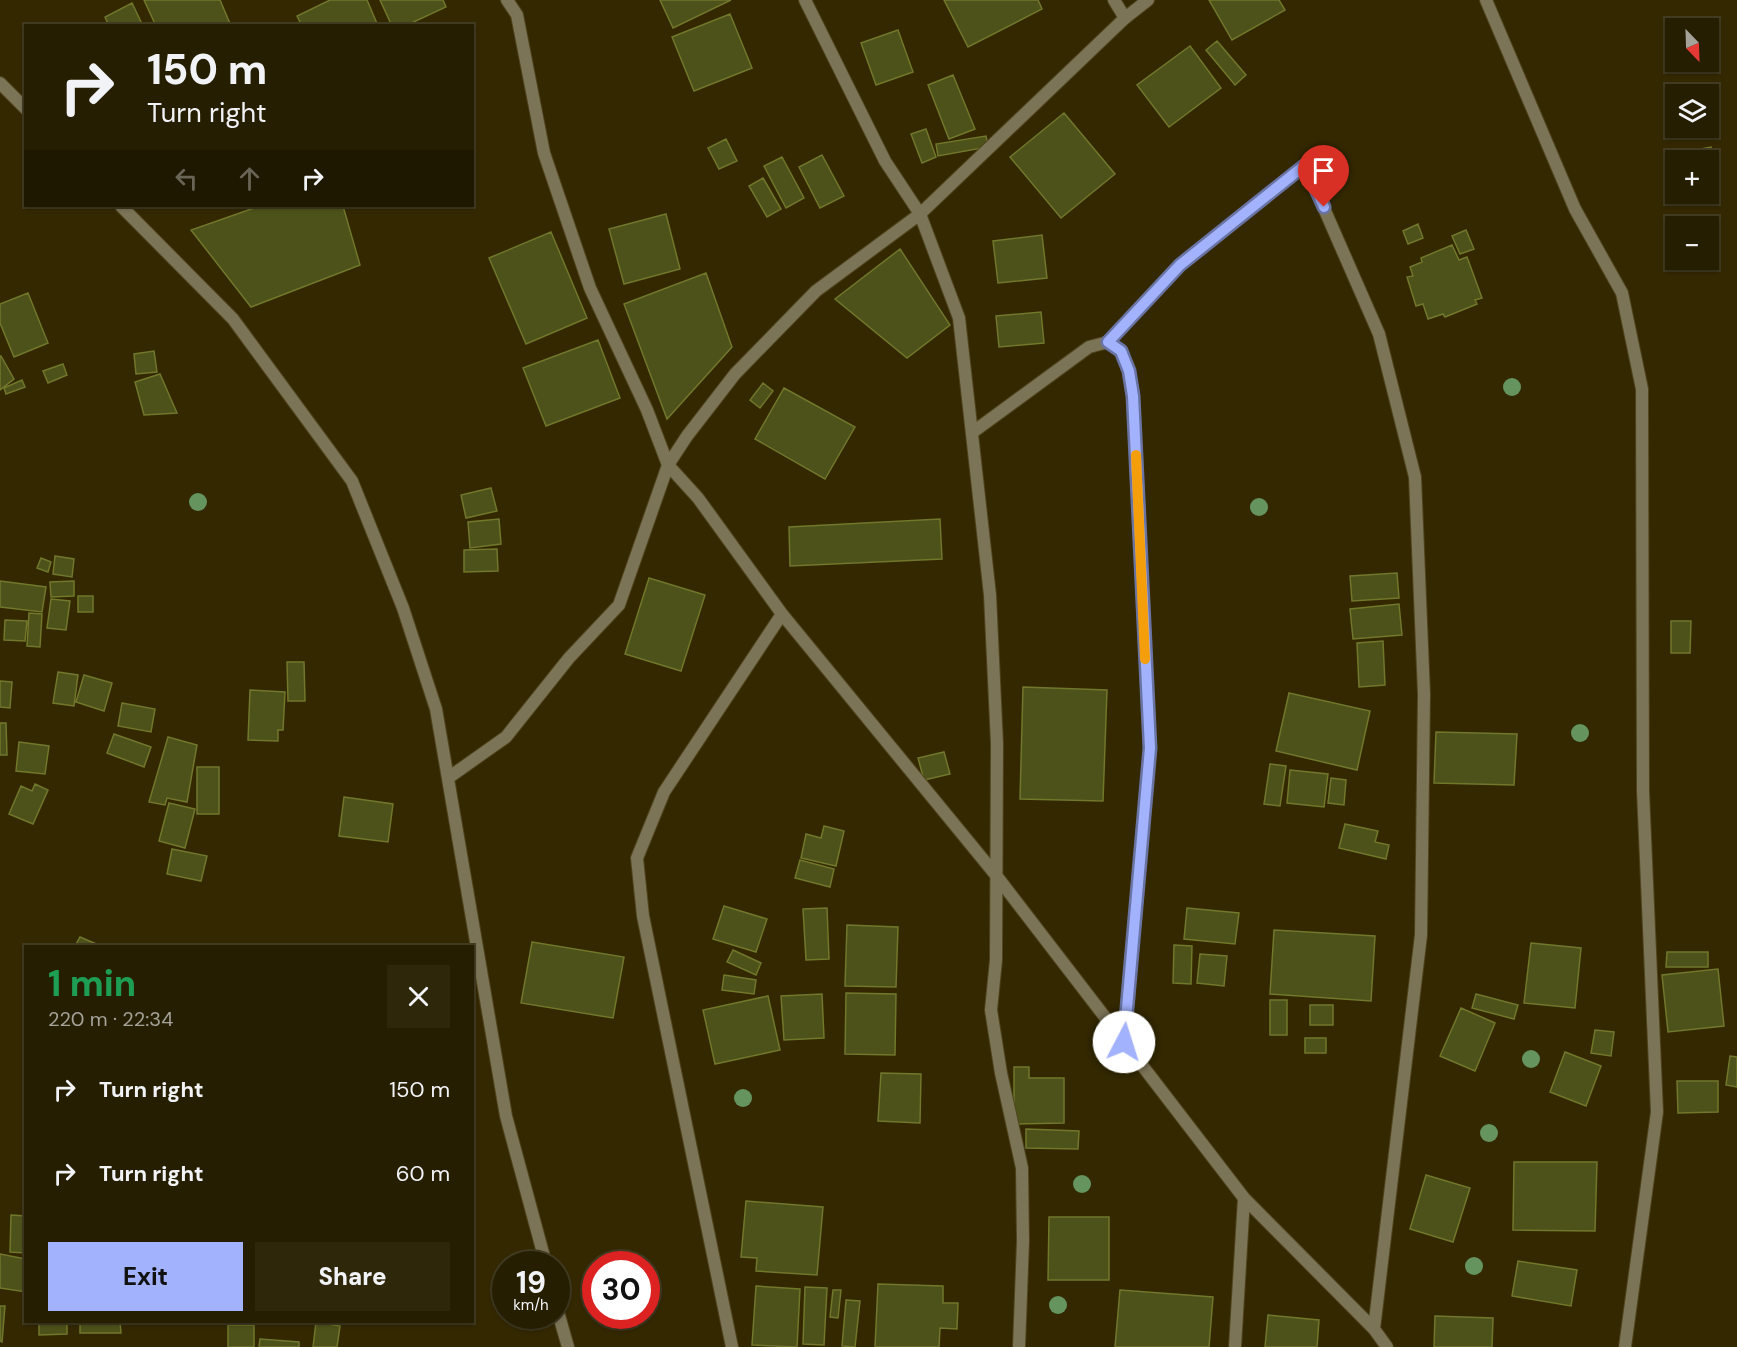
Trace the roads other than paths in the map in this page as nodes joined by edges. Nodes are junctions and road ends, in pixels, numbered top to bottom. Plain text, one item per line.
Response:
1 (507, 0) edge
2 (805, 0) edge
3 (1114, 0) edge
4 (1148, 0) edge
5 (1486, 0) edge
6 (1125, 18) junction
7 (0, 83) edge
8 (24, 107) edge
9 (122, 207) edge
10 (920, 214) junction
11 (1108, 342) junction
12 (973, 432) junction
13 (668, 465) junction
14 (782, 614) junction
15 (448, 778) junction
16 (995, 874) junction
17 (1124, 1042) junction
18 (1244, 1198) junction
19 (542, 1251) edge
20 (563, 1329) edge
21 (1374, 1329) junction
22 (568, 1347) edge
23 (732, 1347) edge
24 (1019, 1347) edge
25 (1235, 1347) edge
26 (1387, 1347) edge
27 (1625, 1347) edge

1 - 13 street
2 - 10 street
3 - 6 street
4 - 6 street
5 - 27 street
6 - 10 street
7 - 8 street
9 - 15 street
10 - 12 street
10 - 13 street
11 - 12 street
11 - 17 street
11 - 21 street
12 - 16 street
13 - 14 street
13 - 15 street
14 - 16 street
14 - 23 street
15 - 19 street
16 - 17 street
16 - 24 street
17 - 18 street
18 - 21 street
18 - 25 street
20 - 22 street
21 - 26 street

